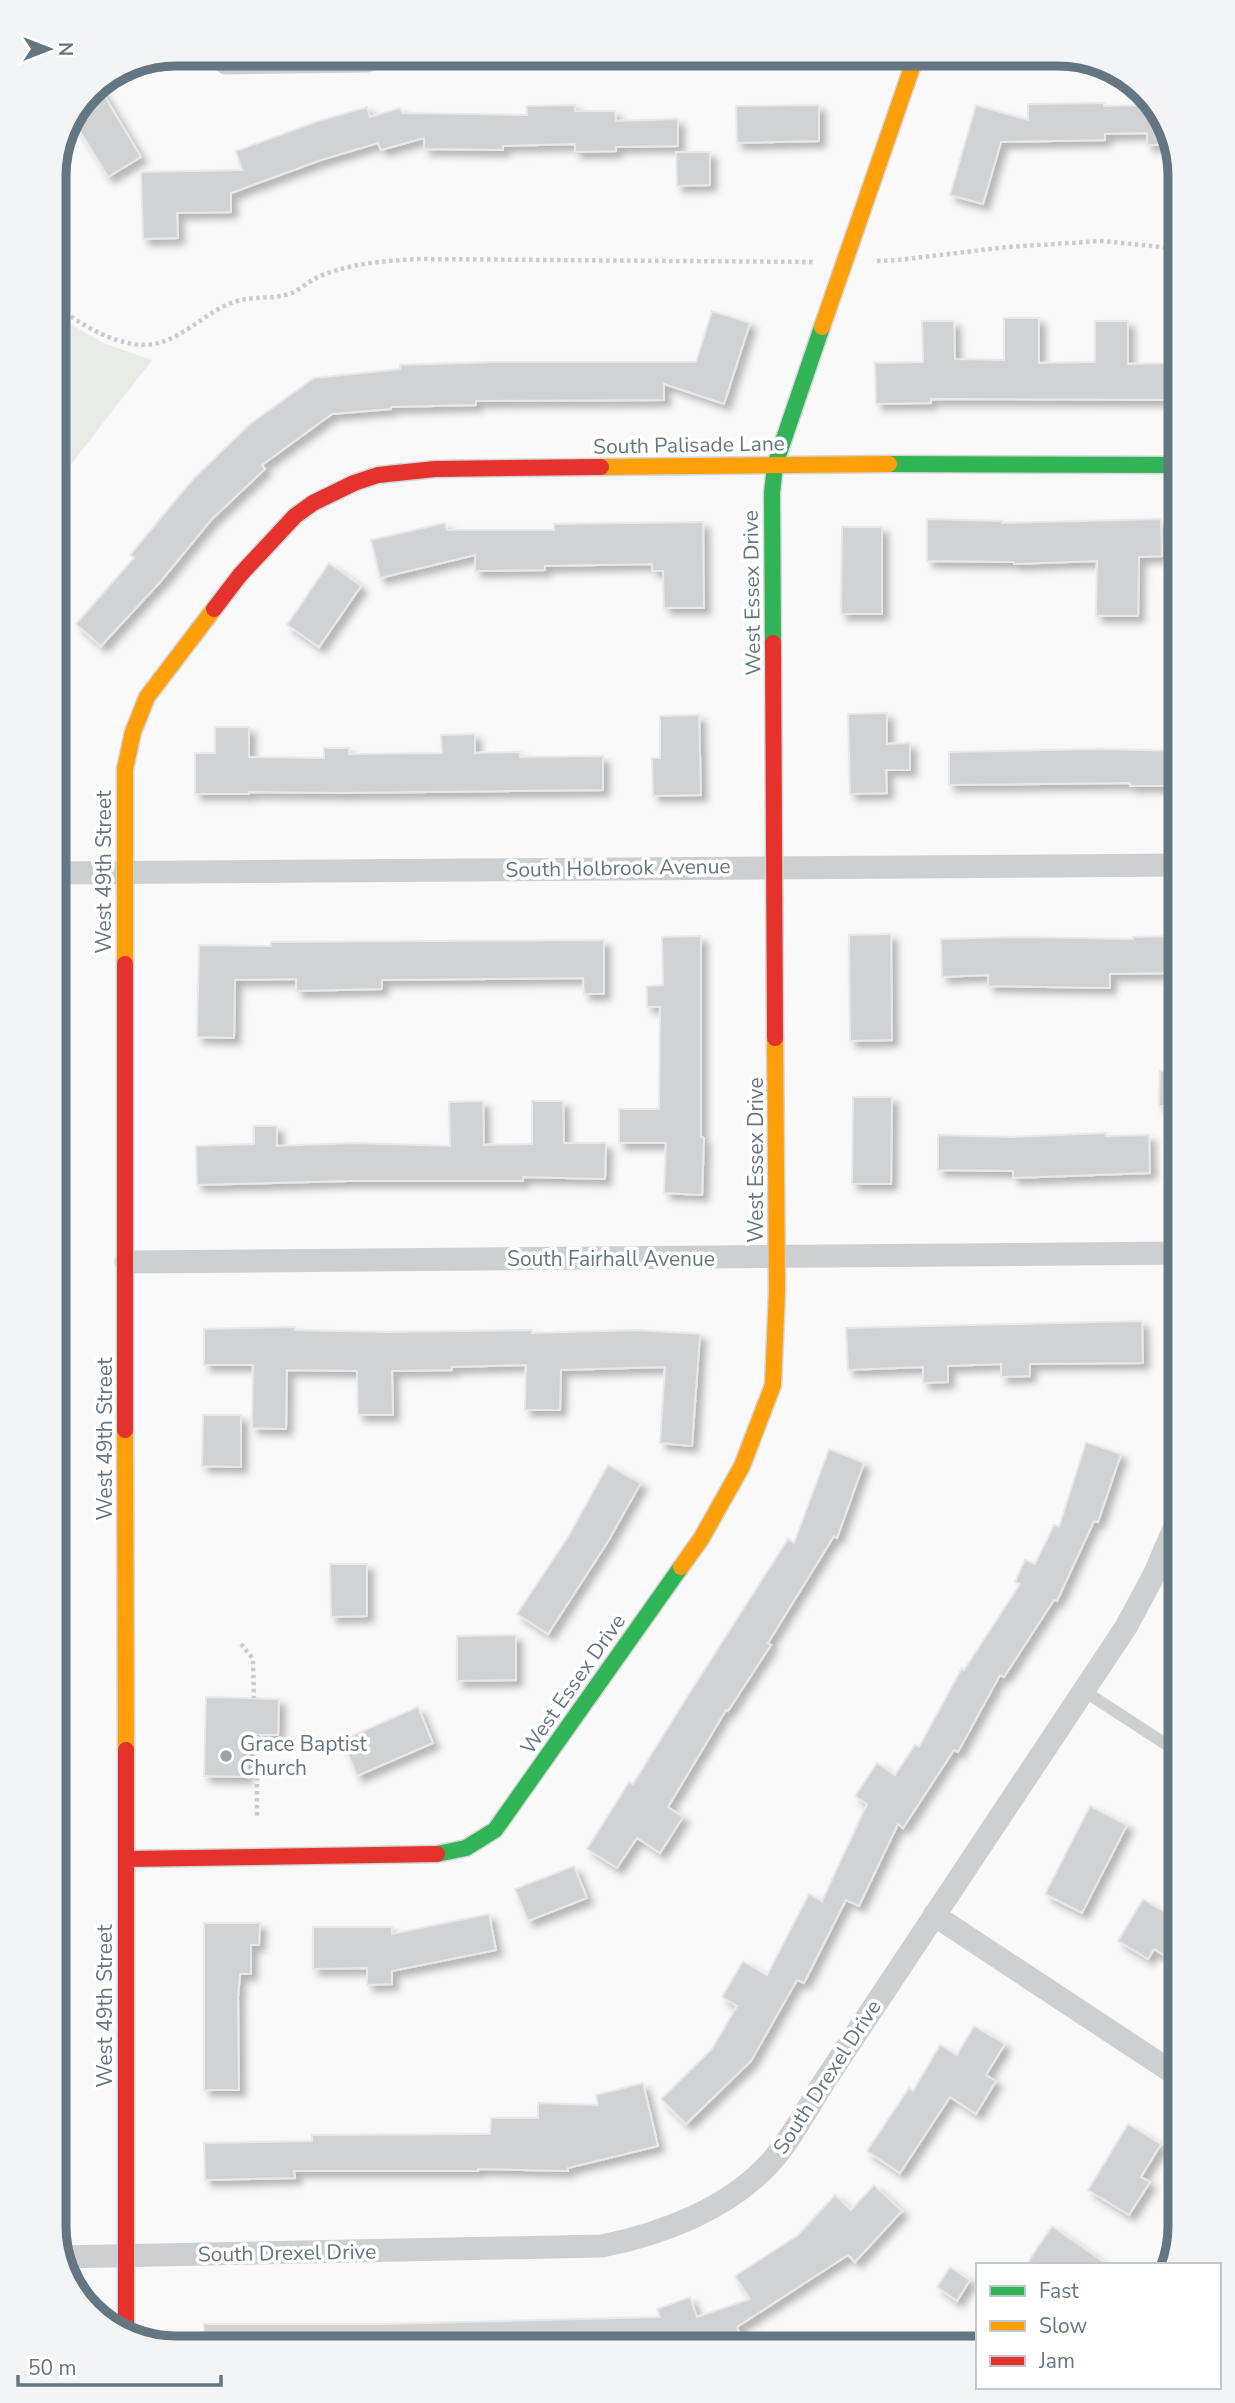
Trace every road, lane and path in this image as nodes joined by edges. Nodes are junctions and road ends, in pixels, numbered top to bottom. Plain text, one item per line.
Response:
1 (912, 67) edge
2 (1168, 248) edge
3 (873, 261) dead end
4 (817, 262) dead end
5 (67, 313) edge
6 (775, 465) junction
7 (1168, 465) edge
8 (237, 580) joint
9 (1168, 864) edge
10 (775, 866) junction
11 (67, 873) edge
12 (125, 873) junction
13 (1168, 1254) edge
14 (777, 1258) junction
15 (126, 1262) junction
16 (1168, 1560) edge
17 (241, 1644) dead end
18 (1084, 1691) junction
19 (254, 1698) dead end
20 (257, 1735) dead end
21 (1168, 1746) edge
22 (257, 1819) dead end
23 (126, 1859) junction
24 (934, 1915) junction
25 (1168, 2069) edge
26 (126, 2256) junction
27 (72, 2257) edge
28 (126, 2324) edge

1 - 6 street, West Essex Drive
2 - 3 path
4 - 5 path
6 - 7 street, South Palisade Lane
6 - 8 street, South Palisade Lane
6 - 10 street, West Essex Drive
8 - 12 street, West 49th Street
9 - 10 street, South Holbrook Avenue
10 - 12 street, South Holbrook Avenue
10 - 14 street, West Essex Drive
11 - 12 street, South Holbrook Avenue
12 - 15 street, West 49th Street
13 - 14 street, South Fairhall Avenue
14 - 15 street, South Fairhall Avenue
14 - 23 street, West Essex Drive
15 - 23 street, West 49th Street
16 - 18 street, South Drexel Drive
17 - 19 path
18 - 21 lane
18 - 24 street, South Drexel Drive
20 - 22 path
23 - 26 street, West 49th Street
24 - 25 street
24 - 26 street, South Drexel Drive
26 - 27 street, South Drexel Drive
26 - 28 street, West 49th Street

